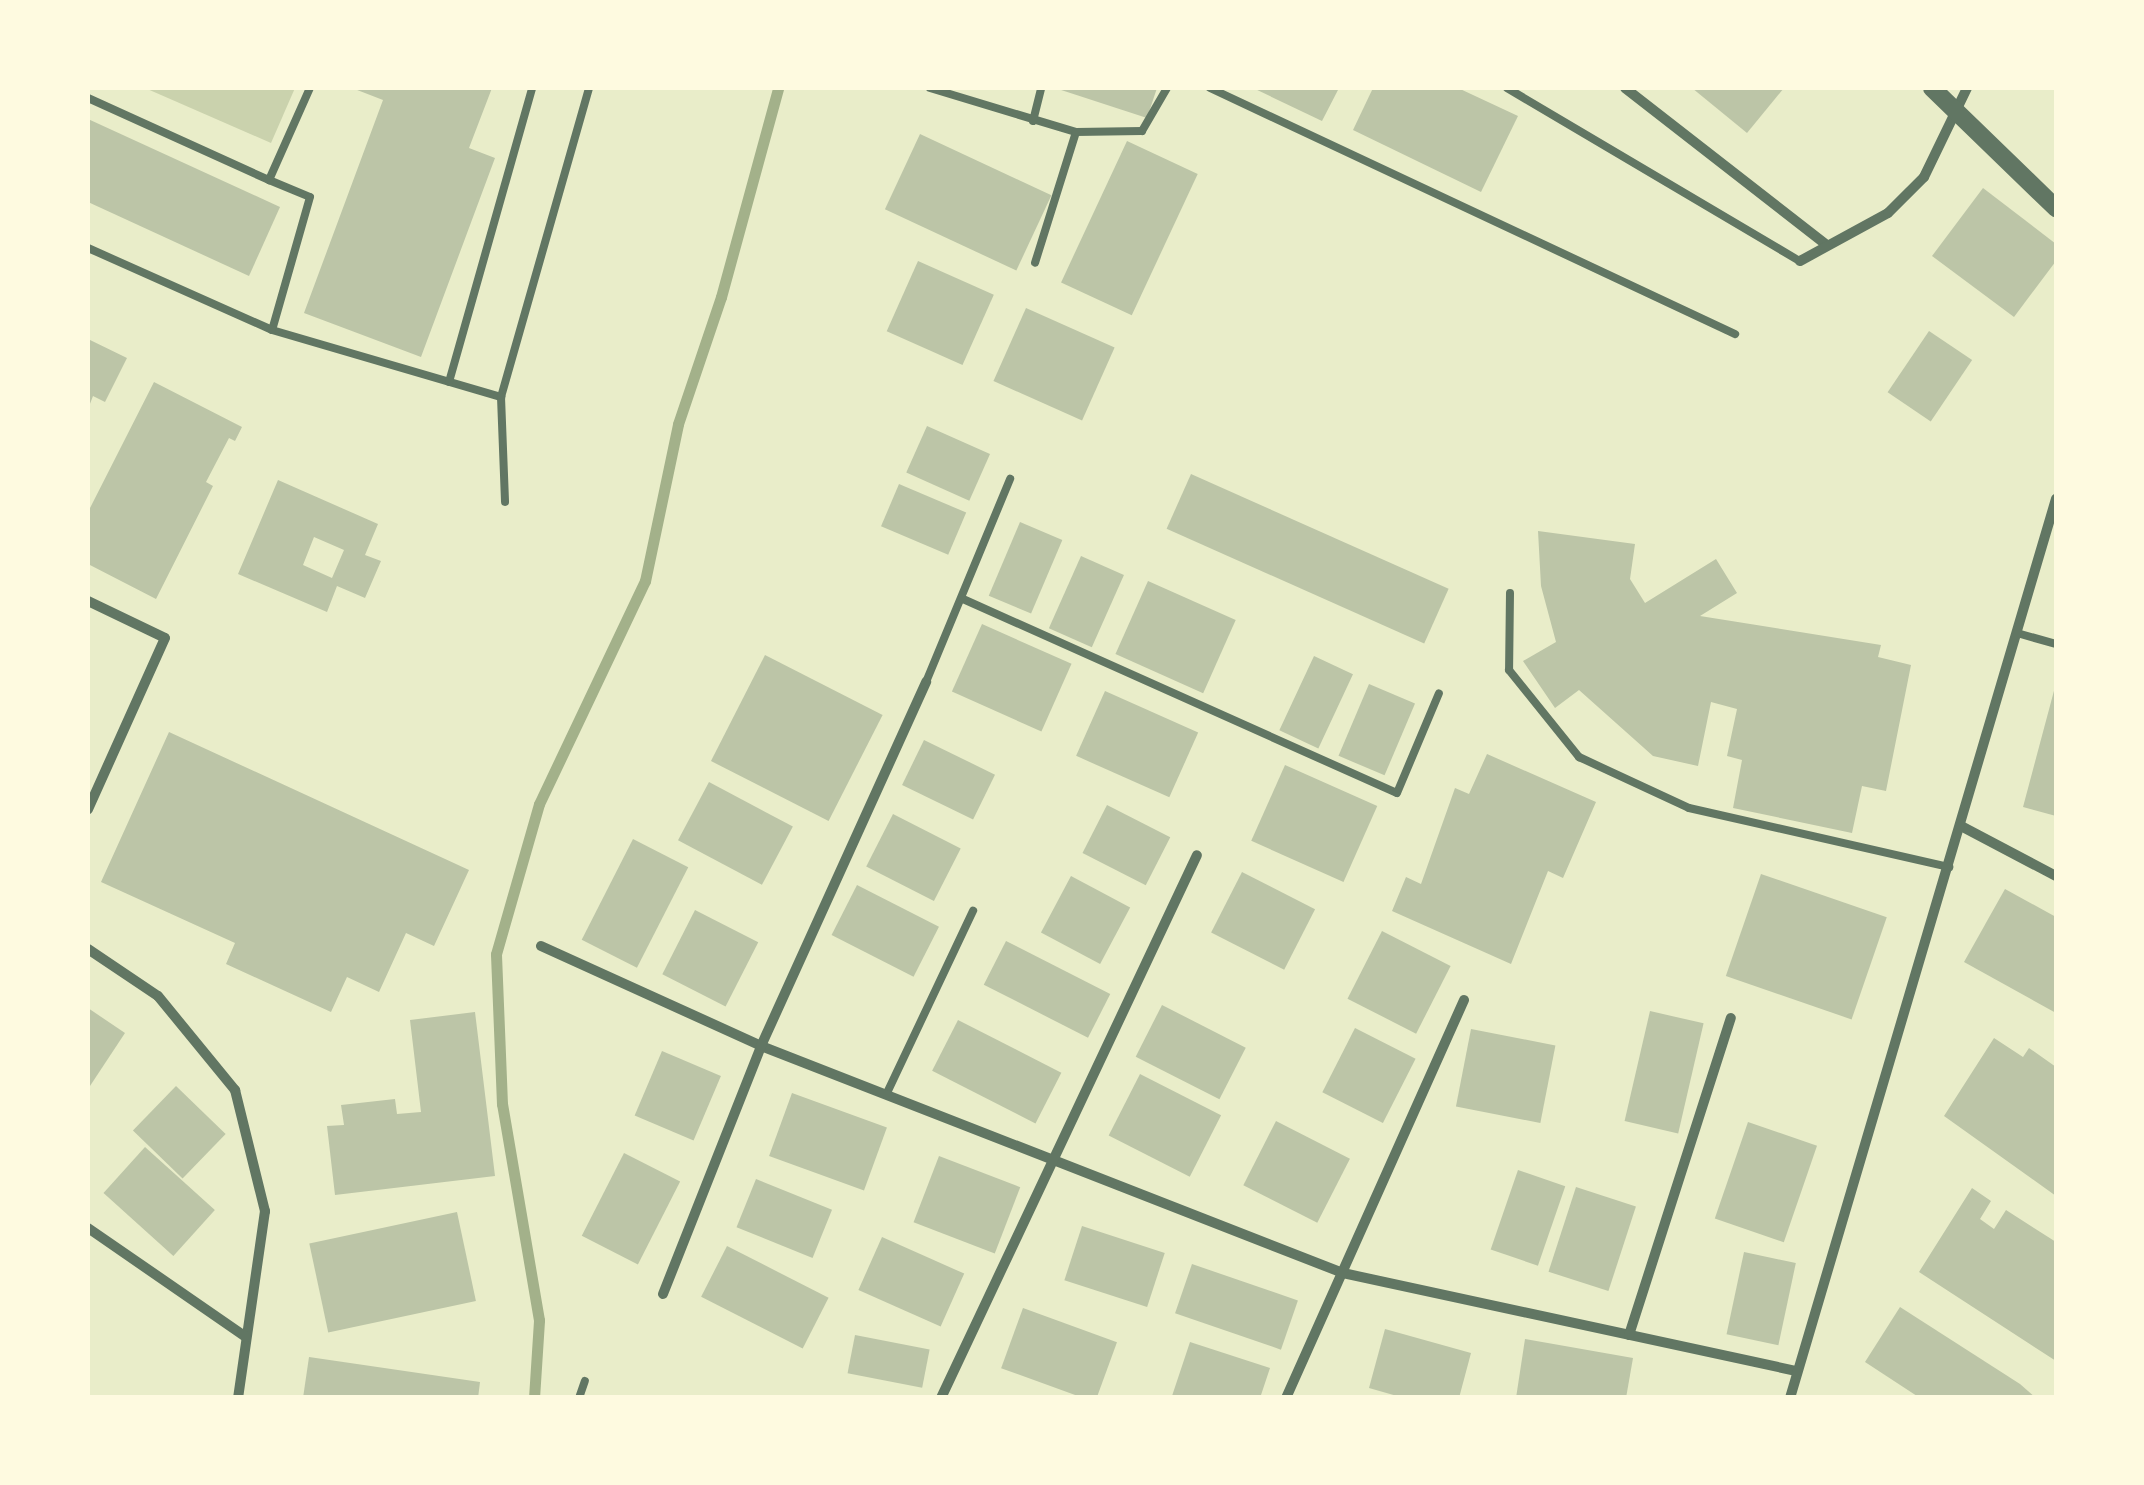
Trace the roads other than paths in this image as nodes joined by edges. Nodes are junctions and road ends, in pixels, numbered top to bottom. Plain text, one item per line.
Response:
1 (310, 88) edge
2 (532, 88) edge
3 (589, 88) edge
4 (930, 88) edge
5 (1041, 88) edge
6 (1166, 88) edge
7 (1210, 88) edge
8 (1507, 88) edge
9 (1625, 88) edge
10 (1932, 88) edge
11 (1967, 88) edge
12 (88, 98) edge
13 (1954, 110) junction
14 (1033, 120) junction
15 (1076, 132) junction
16 (269, 180) junction
17 (2056, 208) edge
18 (1827, 245) junction
19 (88, 248) edge
20 (1800, 261) joint
21 (1035, 264) dead end
22 (272, 330) junction
23 (1735, 334) dead end
24 (449, 382) junction
25 (502, 397) junction
26 (1010, 479) dead end
27 (2056, 499) edge
28 (506, 502) dead end
29 (1510, 593) dead end
30 (963, 600) junction
31 (88, 602) edge
32 (2017, 633) junction
33 (2056, 644) edge
34 (926, 682) joint
35 (1439, 693) dead end
36 (88, 809) edge
37 (1961, 826) junction
38 (1197, 855) dead end
39 (1948, 866) junction
40 (2056, 876) edge
41 (973, 912) dead end
42 (542, 946) dead end
43 (88, 949) edge
44 (1464, 1000) dead end
45 (1731, 1018) dead end
46 (761, 1046) junction
47 (886, 1095) junction
48 (1052, 1160) junction
49 (88, 1228) edge
50 (1343, 1273) junction
51 (663, 1294) dead end
52 (1629, 1334) junction
53 (246, 1337) junction
54 (1797, 1371) junction
55 (585, 1381) dead end
56 (238, 1398) edge
57 (580, 1398) edge
58 (941, 1398) edge
59 (1286, 1398) edge
60 (1790, 1398) edge

1 - 16 lane
2 - 24 lane
3 - 25 lane
4 - 14 lane
5 - 14 lane
6 - 15 lane
7 - 23 lane
8 - 20 lane
9 - 18 street
10 - 13 street
11 - 13 street
12 - 16 lane
13 - 17 street
13 - 18 street
14 - 15 lane
15 - 21 lane
16 - 22 lane
18 - 20 street
19 - 22 lane
22 - 24 lane
24 - 25 lane
25 - 28 lane
26 - 30 lane
27 - 32 street
29 - 39 lane
30 - 34 lane
30 - 35 lane
31 - 36 street
32 - 33 lane
32 - 37 street
34 - 46 street
37 - 39 street
37 - 40 street
38 - 48 street
39 - 54 street
41 - 47 lane
42 - 46 street
43 - 53 street
44 - 50 street
45 - 52 street
46 - 47 street
46 - 51 street
47 - 48 street
48 - 50 street
48 - 58 street
49 - 53 street
50 - 52 street
50 - 59 street
52 - 54 street
53 - 56 street
54 - 60 street
55 - 57 lane

